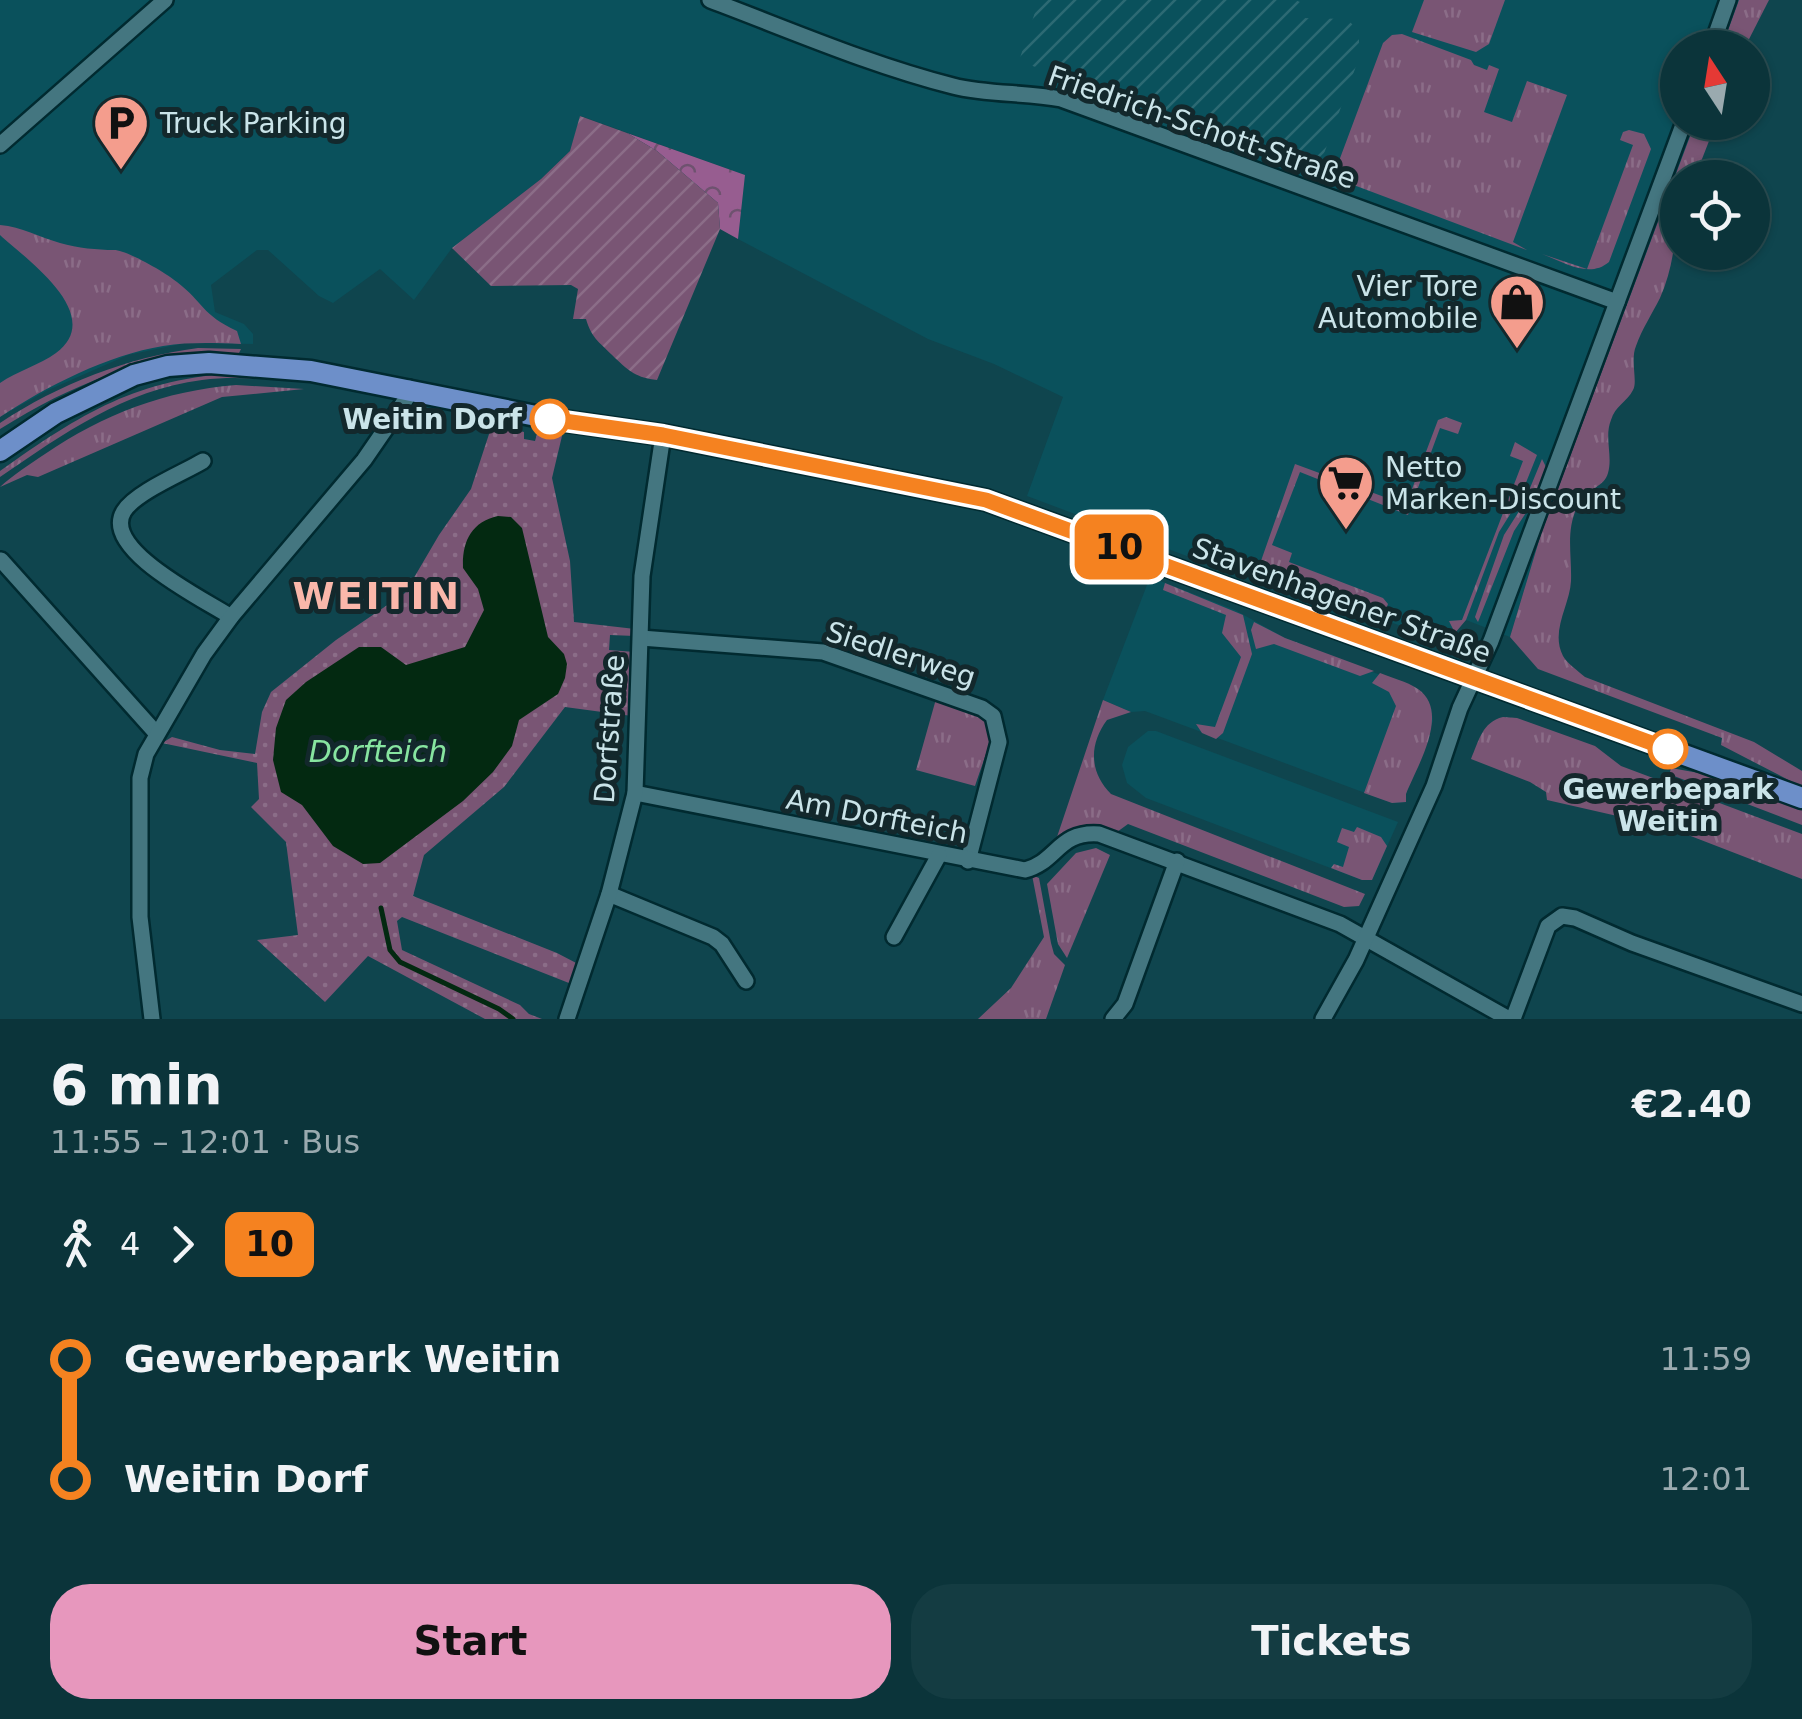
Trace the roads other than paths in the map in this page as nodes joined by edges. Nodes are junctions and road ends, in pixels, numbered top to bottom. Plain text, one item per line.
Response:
1 (165, 0) edge
2 (710, 0) edge
3 (1728, 0) edge
4 (1717, 30) edge
5 (1677, 140) edge
6 (0, 145) edge
7 (1617, 302) junction
8 (409, 388) junction
9 (663, 435) junction
10 (0, 451) edge
11 (203, 461) dead end
12 (1, 560) edge
13 (231, 617) junction
14 (641, 638) junction
15 (1474, 678) junction
16 (156, 733) junction
17 (634, 793) junction
18 (1802, 798) edge
19 (939, 855) junction
20 (1177, 860) junction
21 (968, 861) junction
22 (610, 894) junction
23 (894, 937) dead end
24 (1366, 937) junction
25 (746, 980) dead end
26 (1802, 1004) edge
27 (1505, 1018) edge
28 (152, 1019) edge
29 (567, 1019) edge
30 (1113, 1019) edge
31 (1323, 1019) edge

1 - 6 street
2 - 7 street, Friedrich-Schott-Straße
3 - 4 street
5 - 7 street
7 - 15 street
8 - 9 main road, Stavenhagener Straße
8 - 10 main road, Stavenhagener Straße
8 - 13 street
9 - 14 street, Dorfstraße
9 - 15 main road, Stavenhagener Straße
11 - 13 street
12 - 16 street
13 - 16 street
14 - 17 street, Dorfstraße
14 - 21 street, Siedlerweg
15 - 18 main road, Stavenhagener Straße
15 - 24 street
16 - 28 street
17 - 19 street, Am Dorfteich
17 - 22 street, Dorfstraße
19 - 21 street, Am Dorfteich
19 - 23 street
20 - 21 street, Am Dorfteich
20 - 24 street
20 - 30 street
22 - 25 street
22 - 29 street, Dorfstraße
24 - 27 street
24 - 31 street
26 - 27 street

